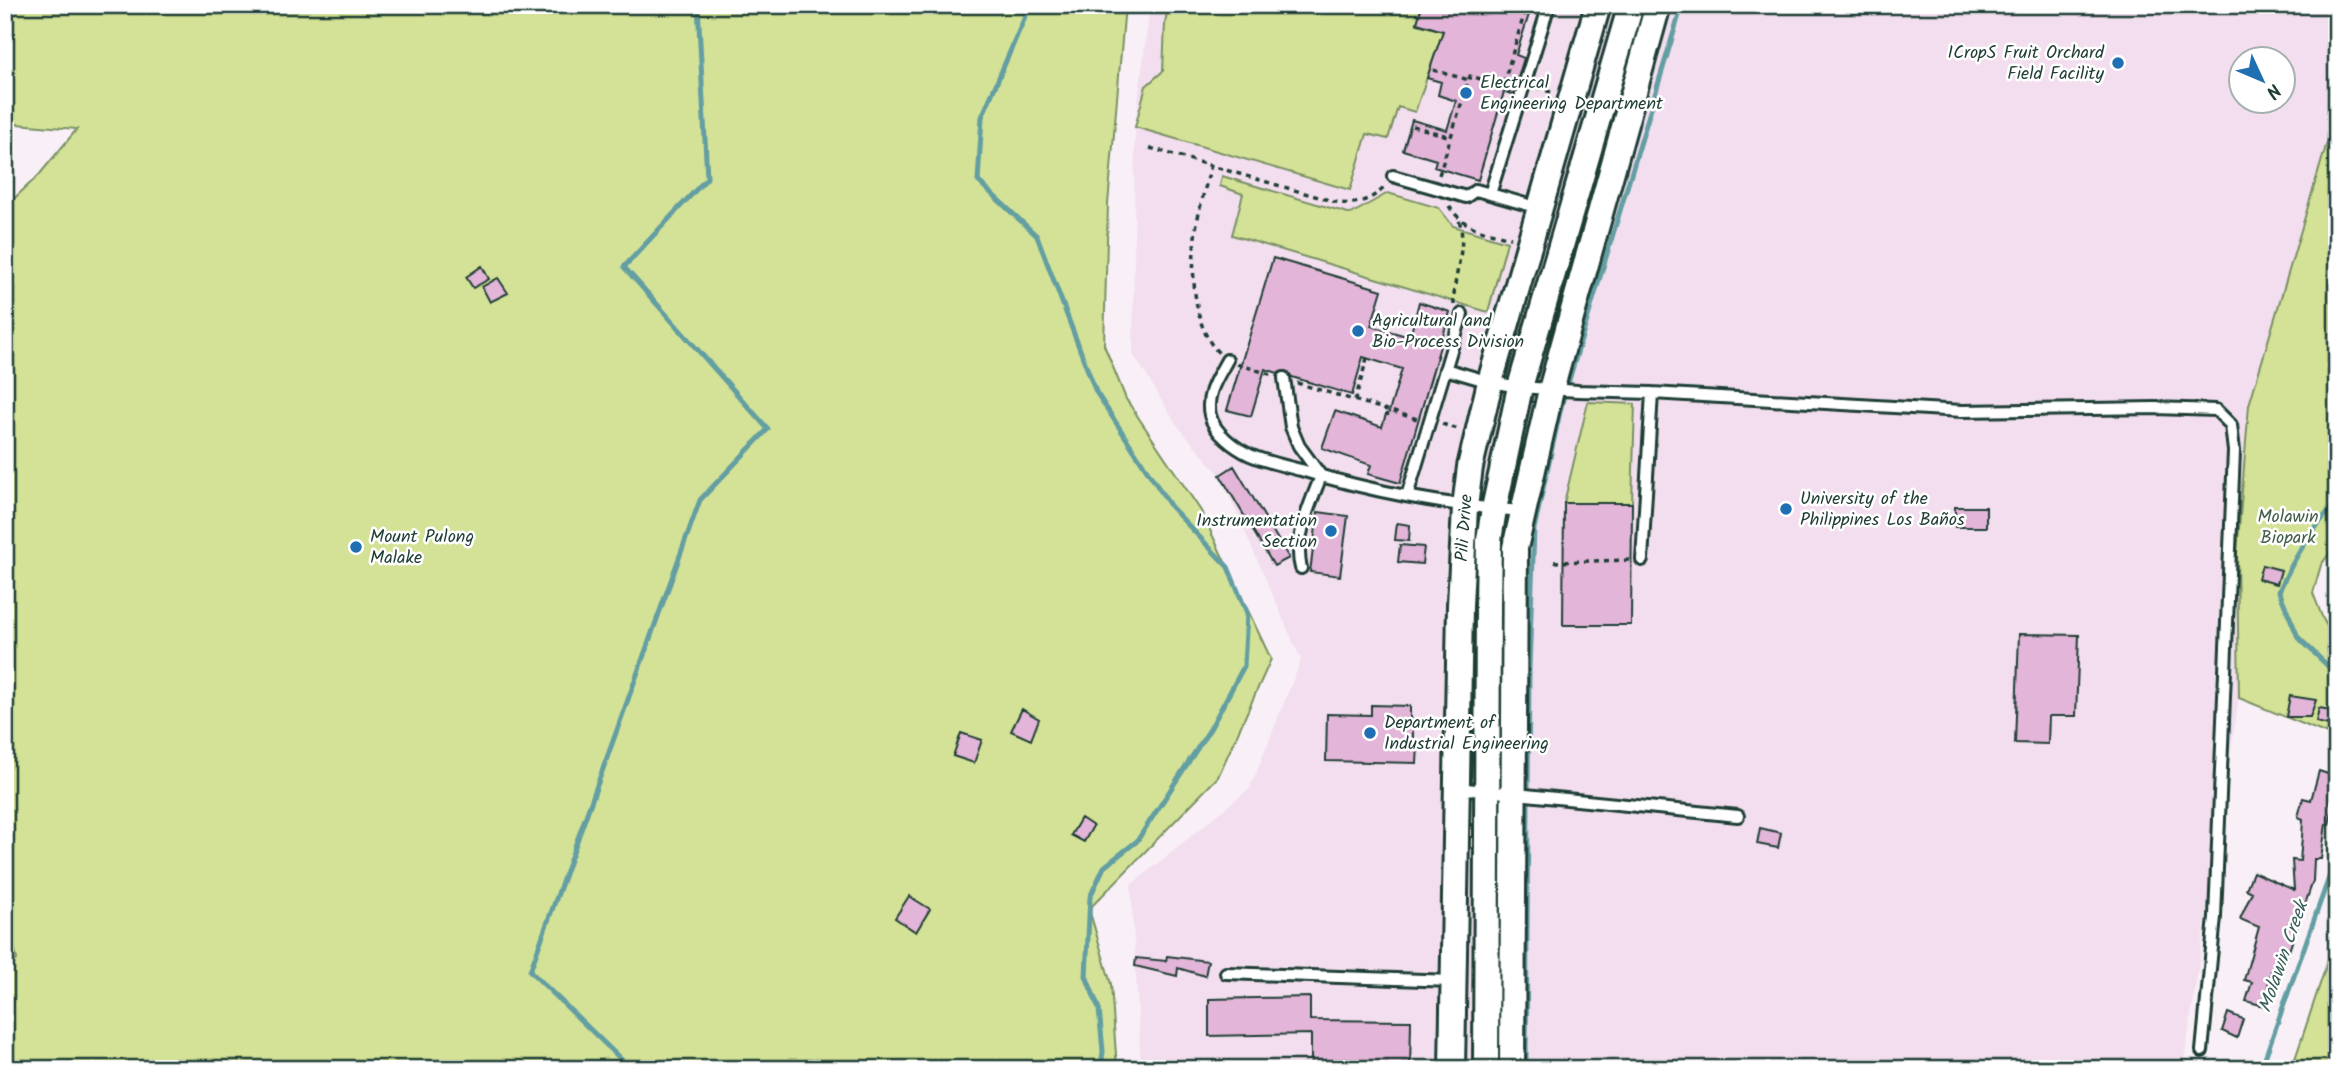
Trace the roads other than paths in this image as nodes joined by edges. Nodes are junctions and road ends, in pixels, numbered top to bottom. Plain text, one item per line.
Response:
1 (1549, 5) edge
2 (1598, 5) edge
3 (1631, 5) edge
4 (1658, 5) edge
5 (1393, 176) road end
6 (1490, 194) junction
7 (1539, 208) junction
8 (1460, 319) road end
9 (1227, 360) road end
10 (1445, 369) junction
11 (1284, 378) road end
12 (1490, 382) junction
13 (1520, 387) junction
14 (1551, 390) junction
15 (1652, 393) junction
16 (1321, 476) junction
17 (1407, 496) junction
18 (1465, 507) junction
19 (1494, 509) junction
20 (1522, 511) junction
21 (1642, 560) road end
22 (1301, 568) dead end
23 (1487, 660) junction
24 (1514, 662) junction
25 (1456, 788) junction
26 (1486, 790) junction
27 (1525, 793) junction
28 (1738, 816) dead end
29 (1226, 973) dead end
30 (1452, 981) junction
31 (2202, 1051) dead end
32 (1452, 1069) edge
33 (1486, 1069) edge
34 (1512, 1069) edge

1 - 6 lane
2 - 7 street, Pili Drive
3 - 13 street
4 - 14 street
5 - 6 lane
6 - 7 lane
7 - 12 street, Pili Drive
8 - 10 lane
9 - 16 lane
10 - 12 lane
10 - 17 lane
11 - 16 lane
12 - 13 lane
12 - 18 street, Pili Drive
13 - 14 lane
13 - 19 street
14 - 15 lane
14 - 20 street
15 - 21 lane
15 - 31 lane
16 - 17 lane
16 - 22 lane
17 - 18 lane
18 - 19 lane
18 - 25 street, Pili Drive
19 - 20 lane
19 - 23 street
20 - 24 street
23 - 24 lane
23 - 26 street
24 - 27 street
25 - 26 lane
25 - 30 street, Pili Drive
26 - 27 lane
26 - 33 street
27 - 28 lane
27 - 34 street
29 - 30 lane
30 - 32 street, Pili Drive

